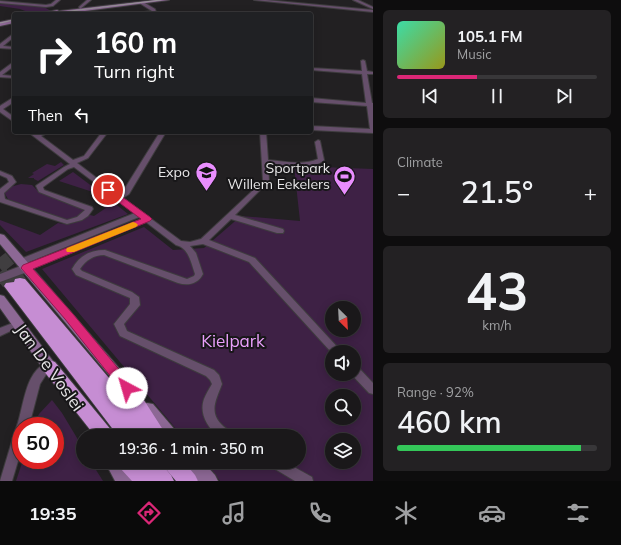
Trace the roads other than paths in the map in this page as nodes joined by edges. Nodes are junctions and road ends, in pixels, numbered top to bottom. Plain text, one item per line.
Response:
1 (58, 0) edge
2 (89, 0) edge
3 (153, 0) edge
4 (167, 0) edge
5 (256, 0) edge
6 (292, 0) edge
7 (355, 0) edge
8 (313, 1) edge
9 (0, 2) edge
10 (139, 2) edge
11 (298, 3) junction
12 (373, 10) edge
13 (77, 11) edge
14 (64, 12) edge
15 (153, 12) edge
16 (12, 20) edge
17 (0, 23) edge
18 (12, 37) edge
19 (0, 46) edge
20 (12, 48) edge
21 (363, 61) dead end
22 (12, 66) edge
23 (313, 69) edge
24 (365, 73) junction
25 (373, 73) edge
26 (0, 75) edge
27 (12, 77) edge
28 (313, 100) edge
29 (12, 101) edge
30 (371, 105) edge
31 (1, 110) edge
32 (12, 118) edge
33 (313, 128) edge
34 (373, 131) edge
35 (33, 134) edge
36 (103, 134) edge
37 (162, 134) edge
38 (263, 134) edge
39 (318, 142) dead end
40 (265, 162) junction
41 (73, 164) junction
42 (0, 173) edge
43 (118, 198) junction
44 (231, 216) junction
45 (144, 217) junction
46 (280, 231) dead end
47 (0, 237) edge
48 (204, 241) junction
49 (184, 244) junction
50 (24, 265) junction
51 (0, 270) edge
52 (10, 282) edge
53 (0, 299) edge
54 (18, 324) junction
55 (0, 332) edge
56 (331, 345) edge
57 (49, 366) junction
58 (361, 377) edge
59 (127, 388) junction
60 (373, 390) edge
61 (25, 417) edge
62 (94, 429) edge
63 (100, 429) edge
64 (123, 429) edge
65 (142, 429) edge
66 (153, 429) edge
67 (164, 429) edge
68 (218, 429) edge
69 (12, 461) edge
70 (118, 469) edge
71 (133, 469) edge
72 (155, 469) edge
73 (178, 469) edge
74 (181, 469) edge
75 (198, 469) edge
76 (286, 469) edge
77 (6, 481) edge
78 (124, 481) edge
79 (144, 481) edge
80 (164, 481) edge
81 (189, 481) edge
82 (209, 481) edge
83 (307, 481) edge

1 - 9 street
2 - 13 street
3 - 10 main road
4 - 10 main road
5 - 11 street
6 - 11 street
7 - 12 street
8 - 11 street
10 - 13 main road
10 - 15 street
11 - 12 street
13 - 14 main road
16 - 17 main road
18 - 19 street
19 - 20 street
21 - 24 street
22 - 26 street
23 - 24 street
24 - 25 street
24 - 30 street
26 - 27 street
28 - 30 street
29 - 31 street
30 - 34 street
31 - 32 street
33 - 34 street
35 - 41 street
36 - 41 street
37 - 43 street
38 - 40 street
39 - 40 street
40 - 44 street
41 - 42 street
41 - 43 street
43 - 45 street
44 - 46 street
44 - 48 street
45 - 49 street
45 - 50 street
47 - 50 main road
48 - 49 street
48 - 56 street
49 - 68 street
50 - 51 street
50 - 52 street
50 - 59 main road
52 - 64 highway
52 - 65 highway
53 - 54 main road, Jan De Voslei
54 - 55 street
54 - 57 main road, Jan De Voslei
57 - 61 street
57 - 62 main road, Jan De Voslei
57 - 63 highway
58 - 60 street
59 - 66 highway
59 - 67 main road
69 - 77 street
70 - 78 main road
71 - 79 highway
72 - 80 highway
73 - 81 highway
74 - 81 highway
75 - 82 main road
76 - 83 street

